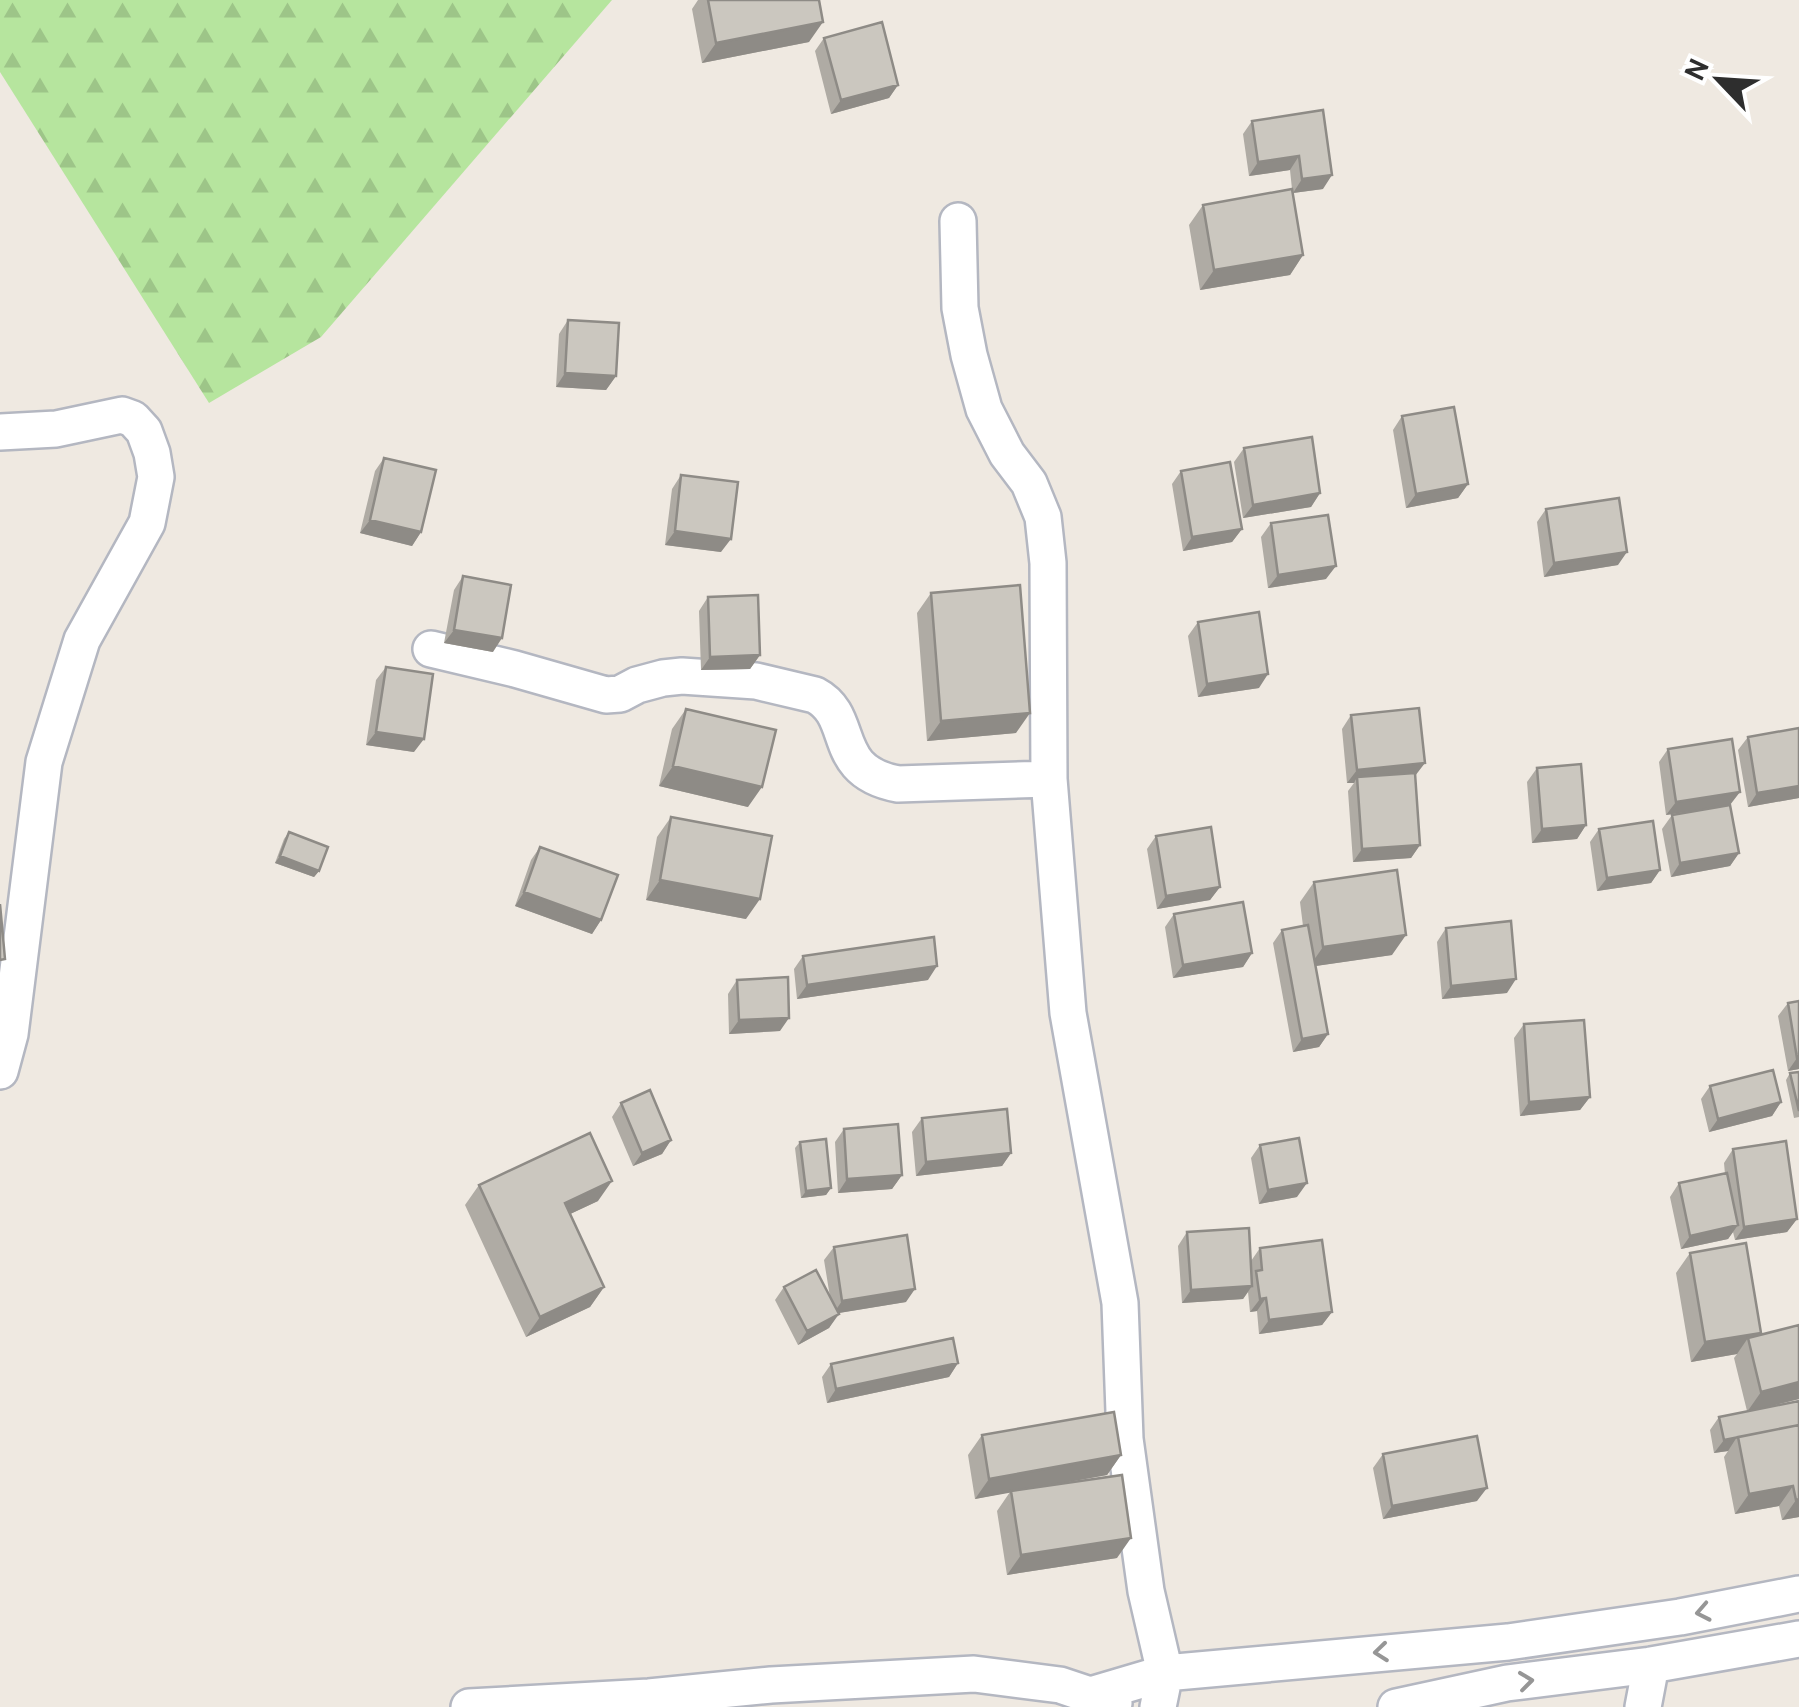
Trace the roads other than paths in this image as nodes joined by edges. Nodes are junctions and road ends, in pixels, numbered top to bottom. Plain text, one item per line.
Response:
1 (958, 221) dead end
2 (0, 432) edge
3 (431, 650) dead end
4 (1049, 779) junction
5 (0, 1071) edge
6 (1799, 1594) edge
7 (1799, 1639) edge
8 (1652, 1665) junction
9 (1162, 1690) edge
10 (1109, 1701) edge
11 (650, 1702) edge
12 (469, 1707) edge
13 (1396, 1707) edge
14 (1642, 1707) edge

1 - 4 street
2 - 5 street
3 - 4 street
4 - 9 street
6 -> 9 street
7 - 8 street
13 -> 8 street
8 - 14 street
9 - 10 street
10 - 11 street
11 - 12 street

